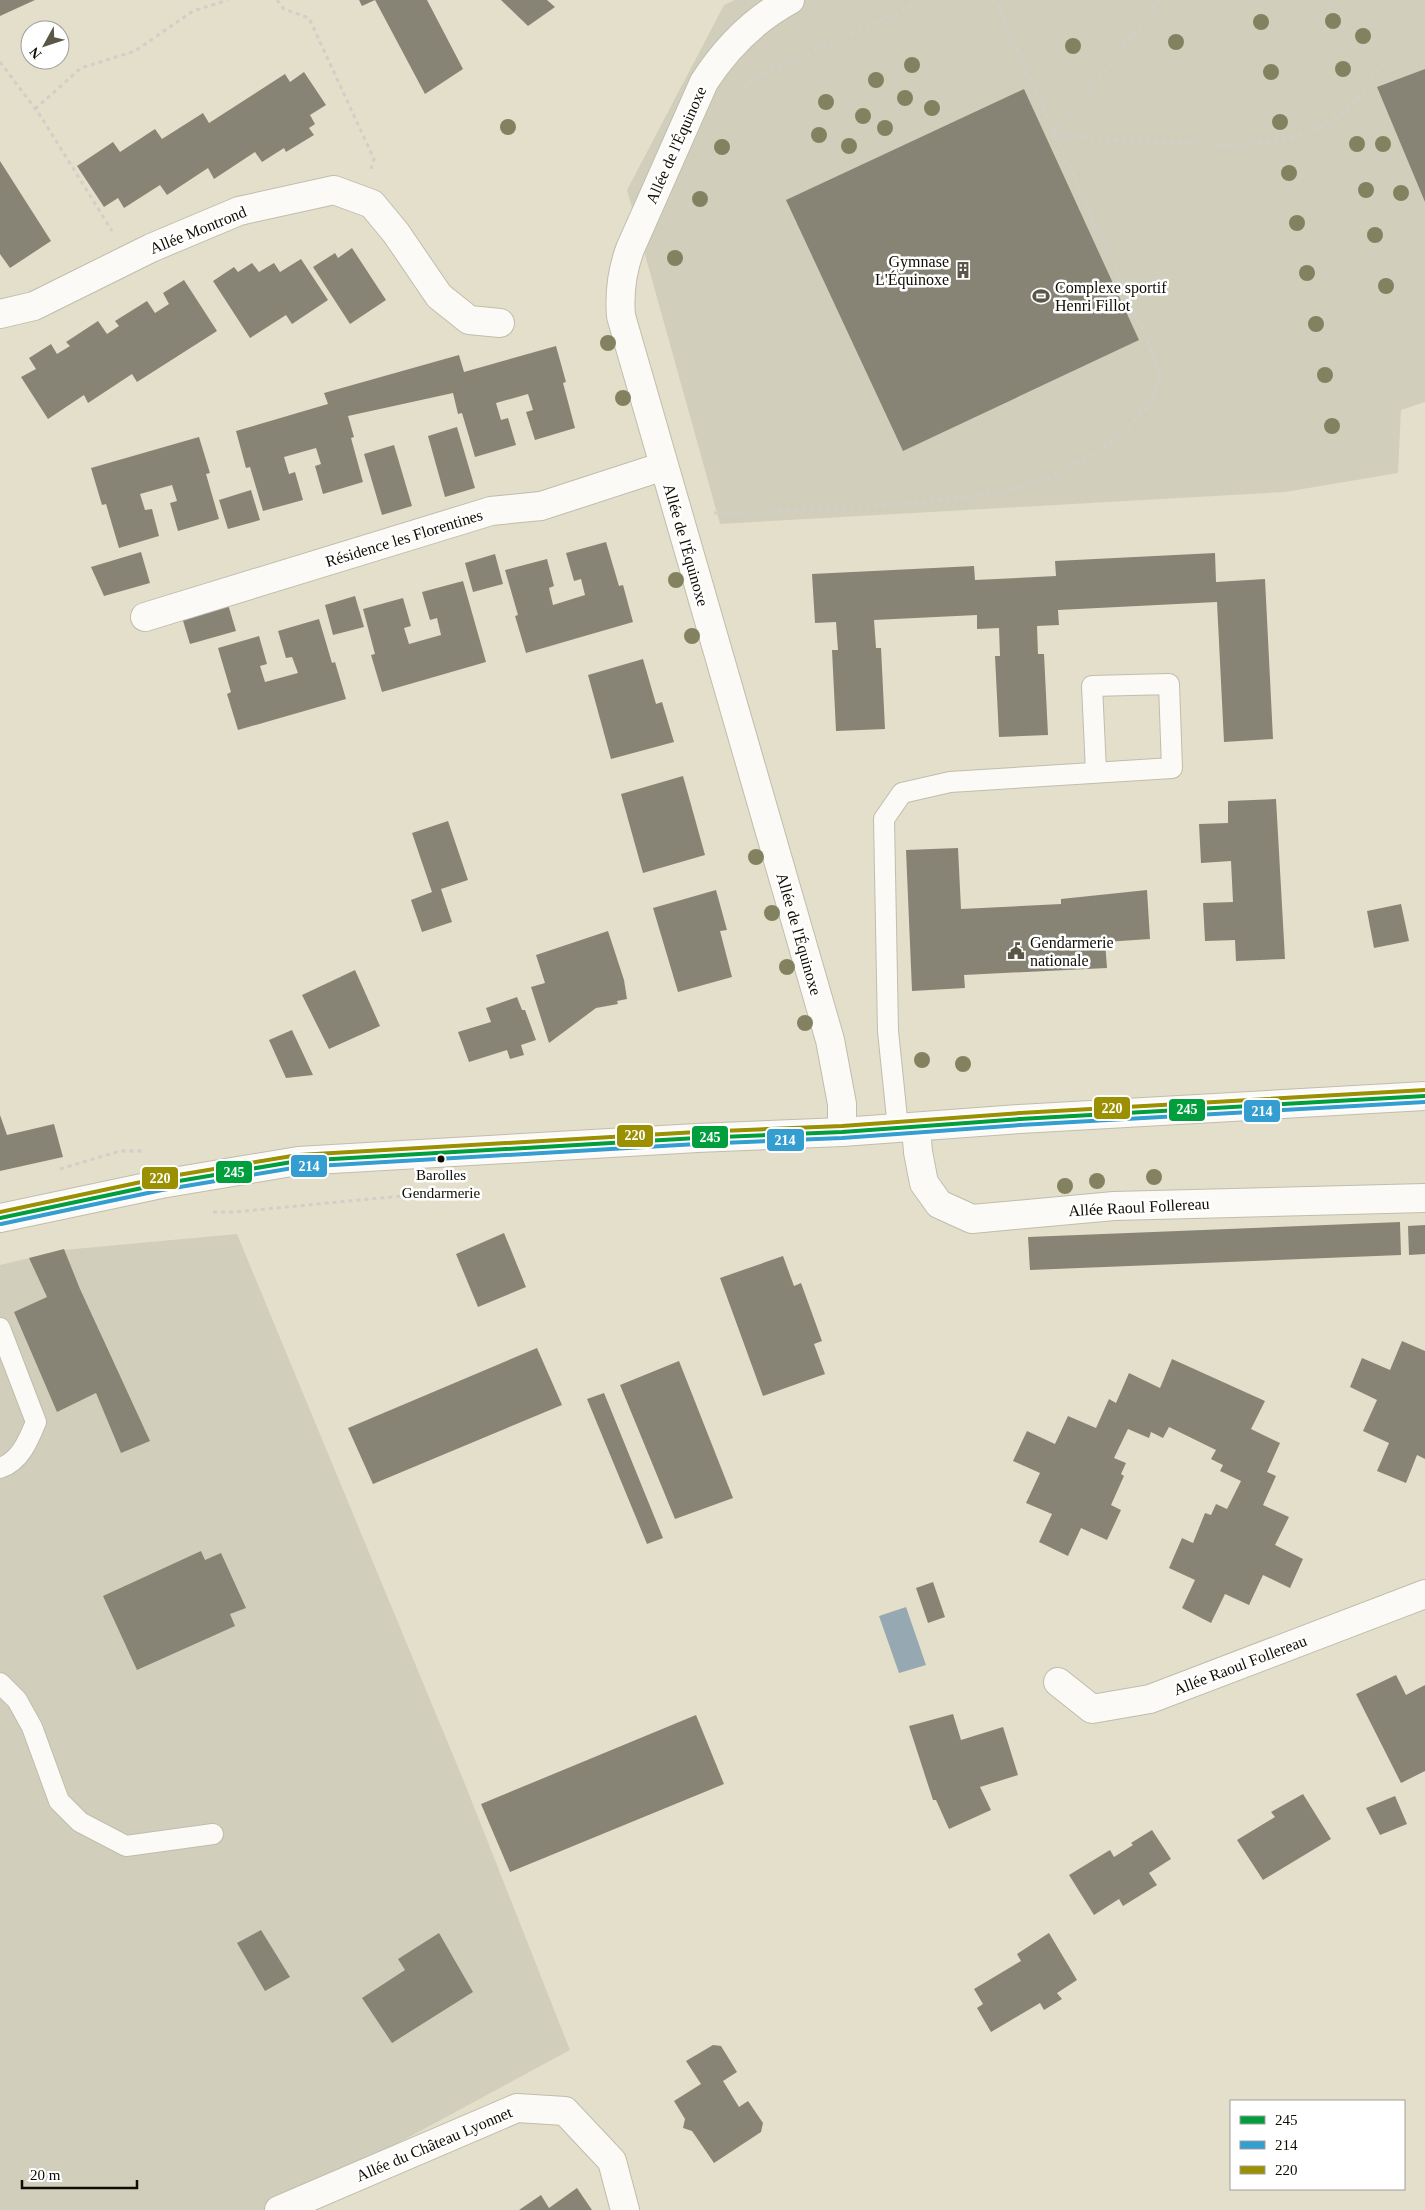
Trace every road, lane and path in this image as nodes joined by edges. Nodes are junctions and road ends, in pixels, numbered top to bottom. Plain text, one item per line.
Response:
1 (228, 0) edge
2 (277, 0) edge
3 (790, 0) edge
4 (924, 0) edge
5 (994, 0) edge
6 (1160, 0) edge
7 (0, 62) edge
8 (1380, 67) dead end
9 (741, 90) dead end
10 (35, 109) junction
11 (1054, 135) junction
12 (362, 201) junction
13 (129, 259) junction
14 (0, 314) edge
15 (500, 323) dead end
16 (664, 466) junction
17 (679, 521) junction
18 (145, 616) dead end
19 (1096, 771) junction
20 (1425, 1096) edge
21 (907, 1127) junction
22 (842, 1132) junction
23 (1425, 1198) edge
24 (0, 1218) edge
25 (0, 1328) edge
26 (0, 1468) edge
27 (1425, 1594) edge
28 (1058, 1682) dead end
29 (0, 1683) edge
30 (213, 1834) dead end
31 (280, 2210) edge
32 (625, 2210) edge

1 - 10 path
2 - 12 path
3 - 16 street, Allée de l'Équinoxe
4 - 9 path
5 - 11 path
6 - 11 path
7 - 10 path
8 - 11 path
10 - 13 path
11 - 17 path
12 - 13 street, Allée Montrond
12 - 15 street, Allée Montrond
13 - 14 street, Allée Montrond
16 - 17 street, Allée de l'Équinoxe
16 - 18 street, Résidence les Florentines
17 - 22 street, Allée de l'Équinoxe
19 - 19 lane
19 - 21 lane
20 - 21 street
21 - 22 street
21 - 23 street, Allée Raoul Follereau
22 - 24 street
25 - 26 lane
27 - 28 street, Allée Raoul Follereau
29 - 30 lane
31 - 32 street, Allée du Château Lyonnet

